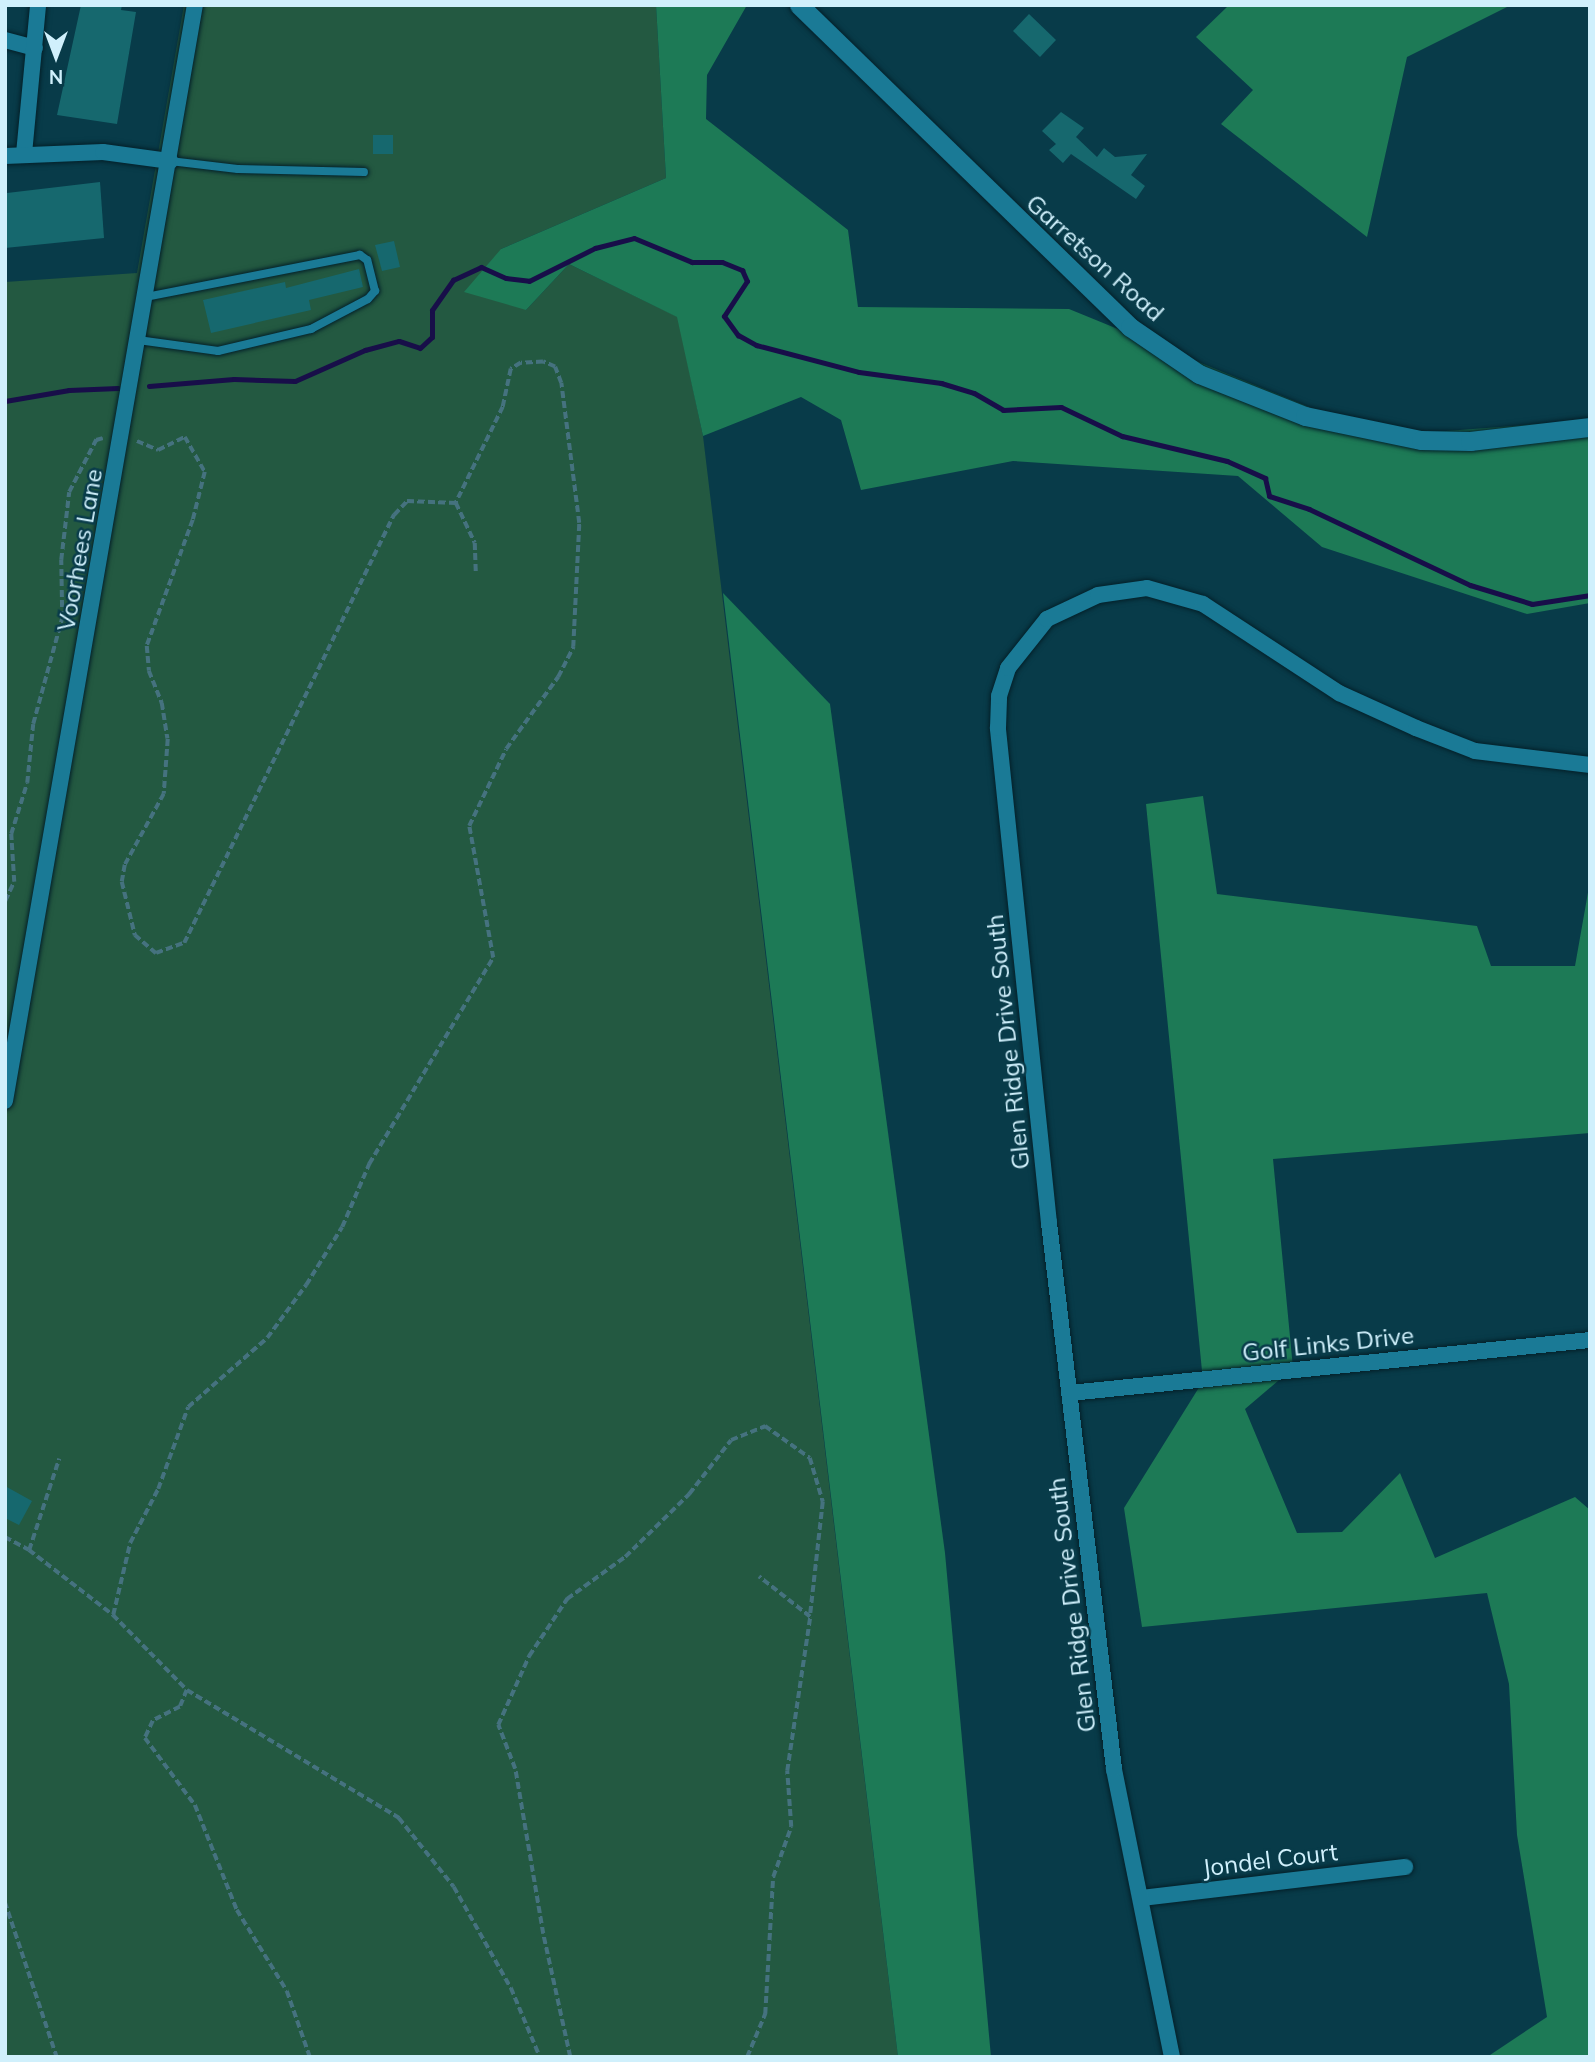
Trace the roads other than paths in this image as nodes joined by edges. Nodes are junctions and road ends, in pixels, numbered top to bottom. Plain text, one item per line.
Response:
1 (38, 5) edge
2 (195, 5) edge
3 (799, 5) edge
4 (5, 40) edge
5 (35, 48) junction
6 (24, 154) junction
7 (5, 156) edge
8 (170, 161) junction
9 (364, 172) dead end
10 (145, 297) junction
11 (138, 340) junction
12 (1590, 427) edge
13 (1590, 765) edge
14 (5, 1101) edge
15 (1590, 1340) edge
16 (1070, 1393) junction
17 (1405, 1867) dead end
18 (1141, 1898) junction
19 (1172, 2057) edge

1 - 5 street
2 - 8 street, Voorhees Lane
3 - 12 street, Garretson Road
4 - 5 street
5 - 6 street
6 - 7 street
6 - 8 street
8 - 9 lane
8 - 10 street, Voorhees Lane
10 - 11 street, Voorhees Lane
10 - 11 lane
11 - 14 street, Voorhees Lane
13 - 16 street, Glen Ridge Drive South
15 - 16 street, Golf Links Drive
16 - 18 street, Glen Ridge Drive South
17 - 18 street, Jondel Court
18 - 19 street, Glen Ridge Drive South

